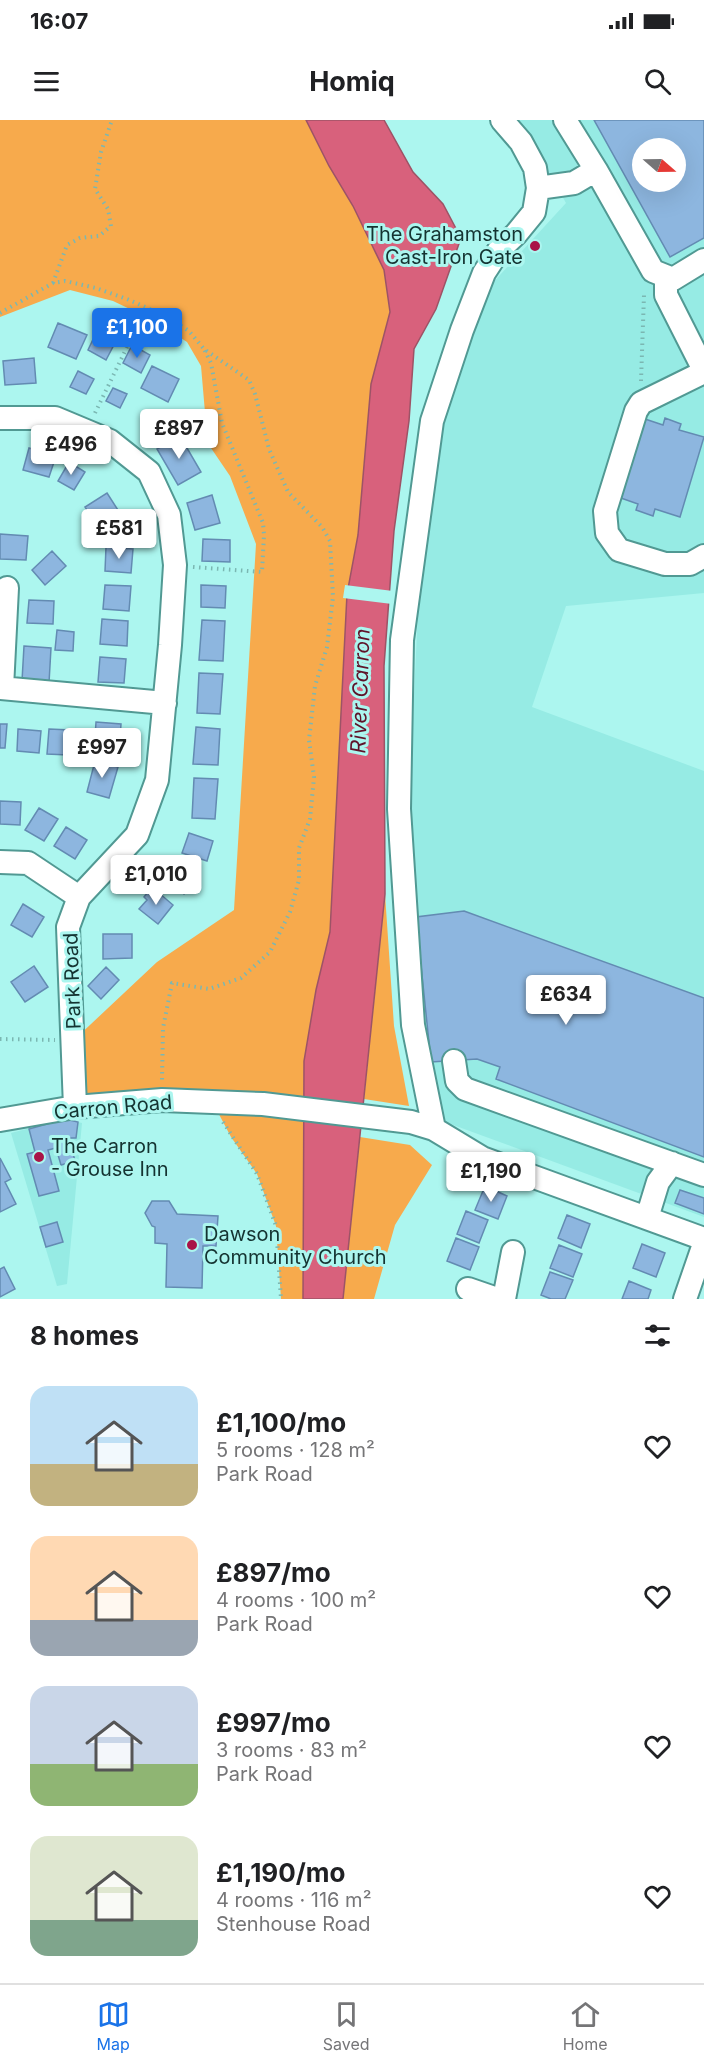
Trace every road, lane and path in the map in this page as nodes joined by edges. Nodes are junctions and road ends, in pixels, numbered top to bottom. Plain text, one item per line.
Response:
1 (112, 120) edge
2 (502, 120) edge
3 (565, 120) edge
4 (596, 171) junction
5 (538, 188) junction
6 (704, 260) edge
7 (659, 274) junction
8 (53, 283) junction
9 (146, 308) junction
10 (0, 313) edge
11 (204, 349) junction
12 (704, 371) edge
13 (640, 403) junction
14 (0, 418) edge
15 (87, 431) junction
16 (704, 556) edge
17 (175, 565) junction
18 (7, 588) dead end
19 (1, 688) edge
20 (165, 703) junction
21 (0, 862) edge
22 (79, 897) junction
23 (0, 1039) edge
24 (74, 1041) junction
25 (454, 1061) dead end
26 (162, 1100) junction
27 (213, 1103) junction
28 (75, 1107) junction
29 (0, 1120) edge
30 (434, 1129) junction
31 (672, 1163) junction
32 (704, 1175) edge
33 (647, 1218) junction
34 (704, 1239) edge
35 (704, 1244) edge
36 (513, 1252) dead end
37 (468, 1289) dead end
38 (281, 1299) edge
39 (497, 1299) edge
40 (504, 1299) edge
41 (685, 1299) edge

1 - 8 path
2 - 5 street
3 - 4 street
4 - 5 street
4 - 7 street
5 - 30 street
6 - 7 street
7 - 12 street
7 - 13 path
8 - 9 path
8 - 10 path
9 - 11 path
9 - 15 path
11 - 17 path
11 - 26 path
12 - 13 street
13 - 16 street
14 - 15 street, Park Road
15 - 17 street, Park Road
17 - 20 street, Park Road
18 - 19 street
19 - 20 street
20 - 22 street, Park Road
21 - 22 street
22 - 24 street, Park Road
23 - 24 path
24 - 28 street, Park Road
25 - 31 street
26 - 27 street, Carron Road
26 - 28 street, Carron Road
27 - 30 street, Carron Road
27 - 38 path
28 - 29 street, Carron Road
30 - 33 street, Carron Road
31 - 32 street
31 - 33 street
33 - 34 street, Carron Road
35 - 41 street
36 - 40 street
37 - 39 street

